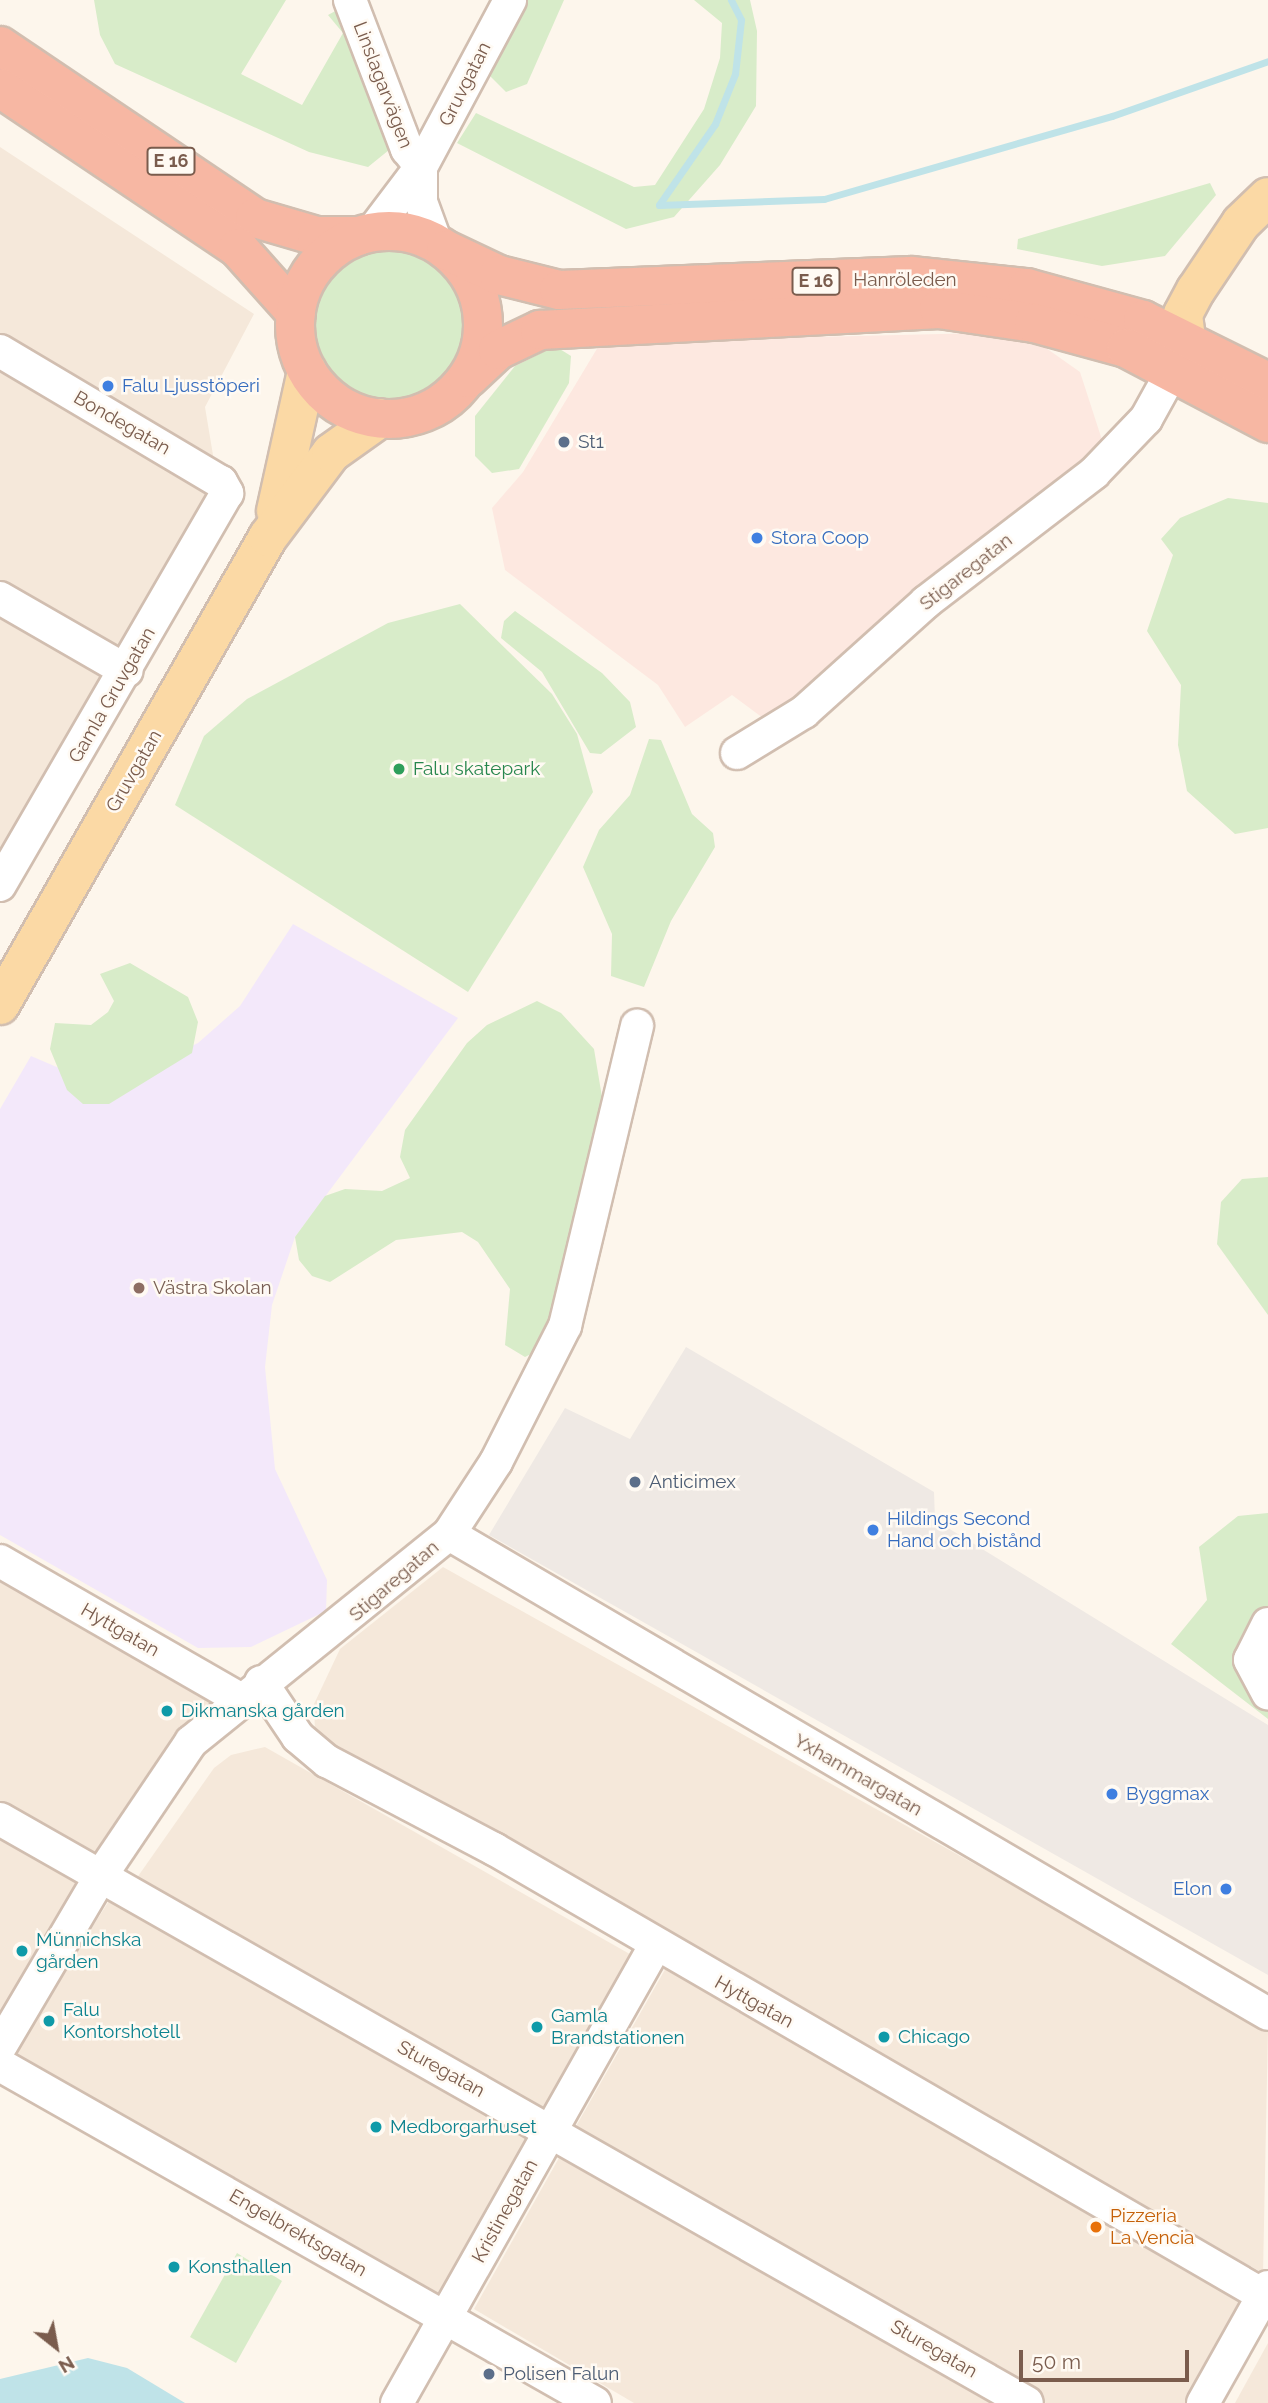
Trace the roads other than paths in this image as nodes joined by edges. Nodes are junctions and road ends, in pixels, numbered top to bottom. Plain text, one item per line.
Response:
1 (350, 0) edge
2 (510, 0) edge
3 (0, 46) edge
4 (0, 88) edge
5 (421, 167) junction
6 (1268, 197) edge
7 (1268, 232) edge
8 (365, 234) junction
9 (441, 246) junction
10 (296, 313) junction
11 (0, 351) edge
12 (1180, 355) junction
13 (307, 371) junction
14 (468, 378) junction
15 (1268, 382) edge
16 (380, 418) junction
17 (1268, 423) edge
18 (224, 505) joint
19 (268, 537) junction
20 (0, 598) edge
21 (127, 671) junction
22 (737, 753) dead end
23 (10, 845) edge
24 (0, 885) edge
25 (0, 1005) edge
26 (637, 1026) dead end
27 (449, 1534) junction
28 (0, 1562) edge
29 (1268, 1624) edge
30 (250, 1691) junction
31 (1268, 1694) edge
32 (0, 1819) edge
33 (100, 1877) junction
34 (654, 1946) junction
35 (1268, 2014) edge
36 (0, 2047) edge
37 (0, 2065) edge
38 (550, 2130) junction
39 (1266, 2294) edge
40 (445, 2319) junction
41 (397, 2403) edge
42 (595, 2403) edge
43 (1027, 2403) edge
44 (1203, 2403) edge

1 - 5 street, Linslagarvägen
2 - 5 street, Gruvgatan
3 - 8 highway, E 16
4 - 10 highway, E 16
5 - 8 street, Gruvgatan
5 - 9 street, Gruvgatan
6 - 12 main road
7 - 12 main road
8 - 9 highway, E 16
8 - 10 highway
9 - 12 highway, Hanröleden / E 16
9 - 14 highway, E 16
10 - 13 highway
11 - 18 street, Bondegatan
12 - 14 highway, Hanröleden / E 16
12 - 15 highway, Hanröleden / E 16
12 - 17 highway, Hanröleden / E 16
12 - 22 street, Stigaregatan
13 - 16 highway
13 - 19 main road, Gruvgatan
14 - 16 highway, E 16
16 - 19 main road, Gruvgatan
18 - 21 street, Gamla Gruvgatan
19 - 25 main road, Gruvgatan
20 - 21 street
21 - 23 street, Gamla Gruvgatan
23 - 24 street, Gamla Gruvgatan
26 - 27 street, Stigaregatan
27 - 30 street, Stigaregatan
27 - 35 street, Yxhammargatan
28 - 30 street, Hyttgatan
29 - 31 street
30 - 33 street, Stigaregatan
30 - 34 street, Hyttgatan
32 - 33 street, Sturegatan
33 - 36 street, Stigaregatan
33 - 38 street, Sturegatan
34 - 38 street, Kristinegatan
34 - 39 street, Hyttgatan
37 - 40 street, Engelbrektsgatan
38 - 40 street, Kristinegatan
38 - 43 street, Sturegatan
39 - 44 street
40 - 41 street, Kristinegatan
40 - 42 street, Engelbrektsgatan

